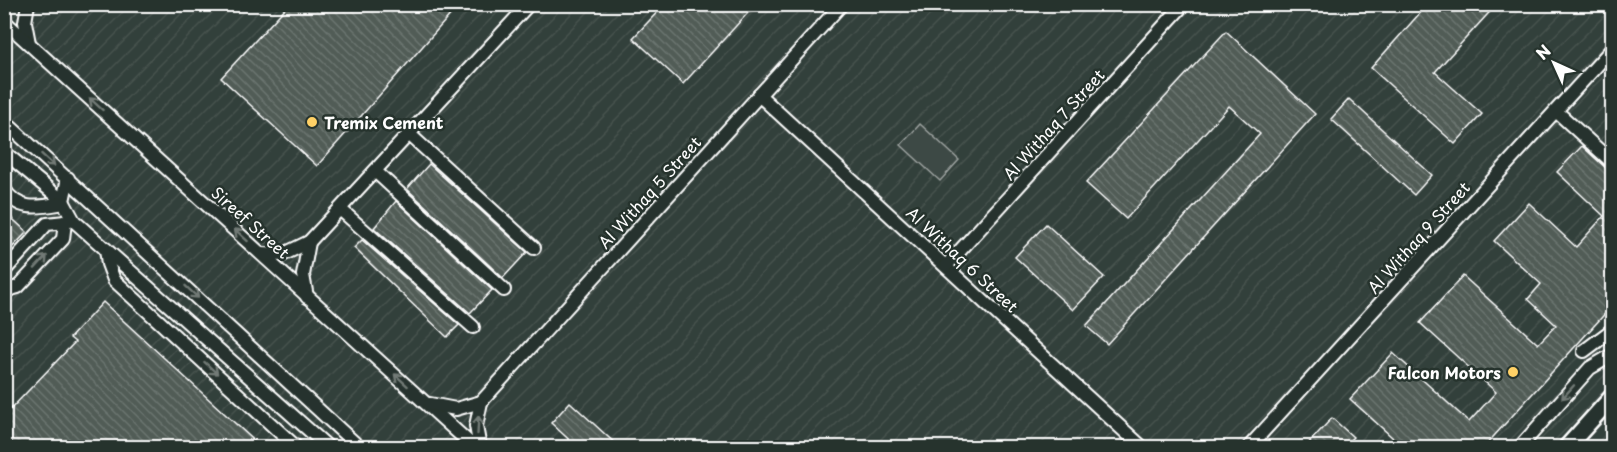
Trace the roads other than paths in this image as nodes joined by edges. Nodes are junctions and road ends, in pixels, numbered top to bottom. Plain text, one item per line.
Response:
1 (28, 4) edge
2 (529, 4) edge
3 (842, 4) edge
4 (1184, 4) edge
5 (4, 21) edge
6 (29, 43) junction
7 (1612, 49) edge
8 (759, 95) junction
9 (1556, 111) junction
10 (5, 122) edge
11 (409, 134) junction
12 (1610, 154) edge
13 (6, 156) edge
14 (375, 171) junction
15 (68, 178) junction
16 (4, 189) edge
17 (63, 202) junction
18 (340, 209) junction
19 (68, 219) junction
20 (309, 242) junction
21 (534, 248) dead end
22 (106, 249) junction
23 (262, 254) junction
24 (946, 266) junction
25 (4, 271) edge
26 (504, 290) dead end
27 (4, 291) edge
28 (308, 297) junction
29 (473, 327) dead end
30 (1612, 330) edge
31 (1584, 351) dead end
32 (1612, 355) edge
33 (249, 375) junction
34 (234, 389) junction
35 (1612, 397) edge
36 (481, 402) junction
37 (427, 404) junction
38 (297, 447) edge
39 (329, 447) edge
40 (360, 447) edge
41 (475, 447) edge
42 (480, 447) edge
43 (1143, 447) edge
44 (1248, 447) edge
45 (1519, 447) edge
46 (1566, 447) edge

1 - 6 street
2 - 11 street
3 - 8 street, Al Withaq 5 Street
4 - 24 street, Al Withaq 7 Street
5 - 6 street, Sireef Street
23 -> 6 street, Sireef Street
7 - 9 street, Al Withaq 9 Street
8 - 24 street, Al Withaq 6 Street
8 - 36 street, Al Withaq 5 Street
9 - 12 street
9 - 44 street, Al Withaq 9 Street
10 -> 15 street
11 - 14 street
11 - 21 street
13 - 17 street
14 - 18 street
14 - 26 street
15 - 17 street
15 -> 40 street
16 - 17 street
17 - 19 street
18 - 20 street
18 - 29 street
19 - 22 street
19 - 25 street
27 -> 19 street
20 - 23 street
20 - 28 street
22 - 33 street
22 -> 34 street
23 - 28 street, Sireef Street
24 - 43 street, Al Withaq 6 Street
37 -> 28 street, Sireef Street
30 - 31 street
32 -> 45 street
33 - 34 street
33 - 39 street
34 - 38 street
35 - 46 main road
36 - 37 street
42 -> 36 street
37 - 41 street, Sireef Street

